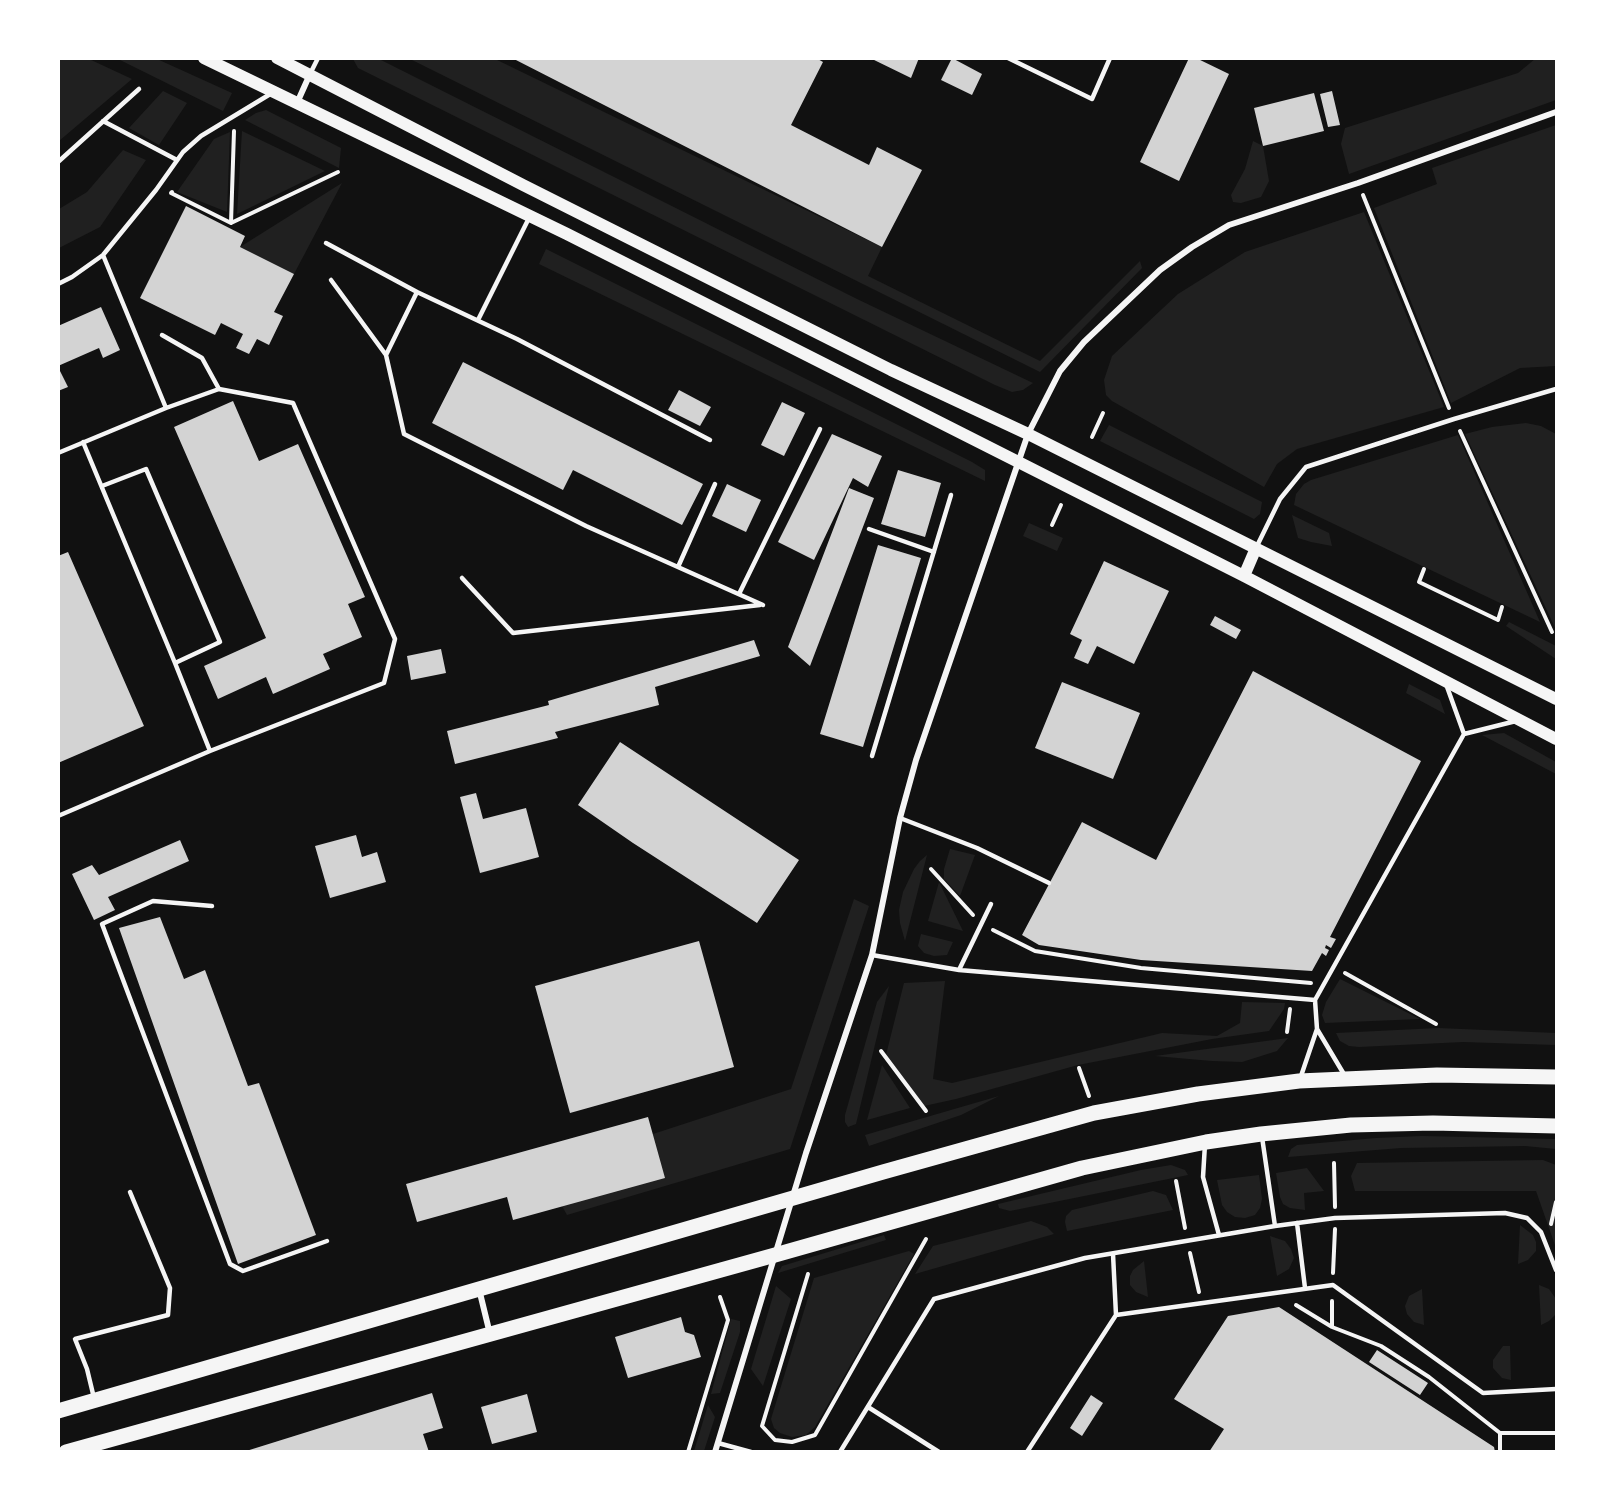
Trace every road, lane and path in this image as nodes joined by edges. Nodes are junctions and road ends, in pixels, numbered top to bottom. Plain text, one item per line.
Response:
1 (204, 58) edge
2 (278, 58) edge
3 (318, 58) edge
4 (1008, 58) edge
5 (1110, 58) edge
6 (310, 74) junction
7 (139, 88) dead end
8 (275, 92) junction
9 (297, 103) junction
10 (1557, 112) edge
11 (103, 121) junction
12 (223, 130) dead end
13 (177, 160) junction
14 (58, 162) edge
15 (338, 172) dead end
16 (176, 184) dead end
17 (530, 216) junction
18 (231, 223) junction
19 (326, 243) dead end
20 (103, 255) junction
21 (331, 280) dead end
22 (58, 284) edge
23 (417, 292) junction
24 (478, 320) junction
25 (162, 335) dead end
26 (387, 355) junction
27 (1557, 388) edge
28 (219, 389) junction
29 (166, 408) junction
30 (1103, 413) dead end
31 (820, 429) dead end
32 (1028, 434) junction
33 (1092, 436) dead end
34 (710, 440) dead end
35 (83, 442) junction
36 (58, 453) edge
37 (1018, 461) junction
38 (715, 484) dead end
39 (102, 486) junction
40 (951, 495) dead end
41 (1061, 505) dead end
42 (1052, 525) dead end
43 (869, 529) dead end
44 (1256, 548) junction
45 (934, 552) junction
46 (678, 567) junction
47 (1424, 569) dead end
48 (1244, 576) junction
49 (462, 578) dead end
50 (739, 594) junction
51 (1502, 608) dead end
52 (175, 663) junction
53 (1445, 680) junction
54 (1557, 699) edge
55 (1520, 720) junction
56 (1464, 734) junction
57 (1557, 739) edge
58 (210, 751) junction
59 (872, 756) dead end
60 (58, 816) edge
61 (900, 818) junction
62 (931, 869) dead end
63 (1049, 883) dead end
64 (991, 904) dead end
65 (212, 906) dead end
66 (981, 924) junction
67 (872, 955) junction
68 (959, 970) junction
69 (1341, 971) dead end
70 (1311, 983) dead end
71 (1315, 1000) junction
72 (1290, 1007) dead end
73 (1436, 1024) dead end
74 (1317, 1029) junction
75 (1287, 1032) dead end
76 (881, 1051) dead end
77 (1079, 1068) dead end
78 (1557, 1077) edge
79 (1347, 1078) junction
80 (1299, 1081) junction
81 (926, 1111) dead end
82 (1095, 1113) junction
83 (1557, 1126) edge
84 (1261, 1134) junction
85 (1206, 1142) junction
86 (1334, 1163) dead end
87 (130, 1192) dead end
88 (792, 1200) junction
89 (1335, 1218) junction
90 (1297, 1223) junction
91 (1275, 1226) junction
92 (1219, 1235) junction
93 (926, 1239) dead end
94 (327, 1241) dead end
95 (1113, 1254) junction
96 (775, 1255) junction
97 (1557, 1270) edge
98 (808, 1274) dead end
99 (1333, 1285) junction
100 (479, 1288) junction
101 (1305, 1288) junction
102 (720, 1297) dead end
103 (1289, 1301) dead end
104 (1116, 1315) junction
105 (1332, 1327) junction
106 (490, 1334) junction
107 (1557, 1389) edge
108 (95, 1400) junction
109 (868, 1407) junction
110 (58, 1411) edge
111 (1557, 1432) edge
112 (1500, 1433) junction
113 (718, 1443) junction
114 (66, 1452) edge
115 (688, 1452) edge
116 (715, 1452) edge
117 (751, 1452) edge
118 (840, 1452) edge
119 (939, 1452) edge
120 (1027, 1452) edge
121 (1500, 1452) edge

1 - 8 main road
2 - 6 main road
3 - 6 lane
4 - 5 lane
6 - 9 street
6 - 32 main road
7 - 11 lane
8 - 9 main road
8 - 13 lane
9 - 17 main road
10 - 32 street
11 - 13 lane
11 - 14 lane
12 - 18 path
13 - 20 lane
15 - 18 path
16 - 18 path
17 - 24 lane
17 - 37 main road
19 - 23 lane
20 - 22 lane
20 - 29 lane
21 - 26 lane
23 - 24 lane
23 - 26 lane
24 - 34 lane
25 - 28 lane
26 - 46 lane
27 - 44 lane
28 - 29 lane
28 - 58 lane
29 - 35 lane
30 - 33 path
31 - 50 lane
32 - 37 street
32 - 44 main road
35 - 36 lane
35 - 39 lane
37 - 48 main road
37 - 61 street
38 - 46 lane
39 - 52 lane
39 - 52 lane
40 - 45 lane
41 - 42 path
43 - 45 lane
44 - 48 main road
44 - 54 main road
45 - 59 lane
46 - 50 lane
47 - 51 path
48 - 53 main road
49 - 50 lane
52 - 58 lane
53 - 55 main road
53 - 56 lane
55 - 56 lane
55 - 57 main road
56 - 71 lane
58 - 60 lane
61 - 63 lane
61 - 67 street
62 - 66 path
64 - 66 lane
65 - 94 lane
66 - 68 lane
66 - 70 path
67 - 68 lane
67 - 88 street
68 - 71 lane
69 - 73 path
71 - 74 lane
72 - 75 path
74 - 79 lane
74 - 80 lane
76 - 81 path
77 - 82 path
78 - 79 main road
79 - 80 main road
80 - 82 main road
82 - 88 main road
83 - 84 main road
84 - 85 main road
84 - 91 lane
85 - 92 lane
85 - 96 main road
86 - 89 path
87 - 108 lane
88 - 96 street
88 - 100 main road
89 - 90 lane
89 - 97 lane
89 - 99 path
90 - 91 lane
90 - 101 lane
91 - 92 lane
92 - 95 lane
93 - 98 path
95 - 104 lane
95 - 109 lane
96 - 106 main road
96 - 113 street
99 - 101 lane
99 - 105 path
99 - 107 lane
100 - 106 street
100 - 108 main road
101 - 104 lane
102 - 115 path
103 - 105 path
104 - 120 lane
105 - 112 path
106 - 114 main road
108 - 110 main road
109 - 118 lane
109 - 119 lane
111 - 112 path
112 - 121 path
113 - 116 street
113 - 117 lane

